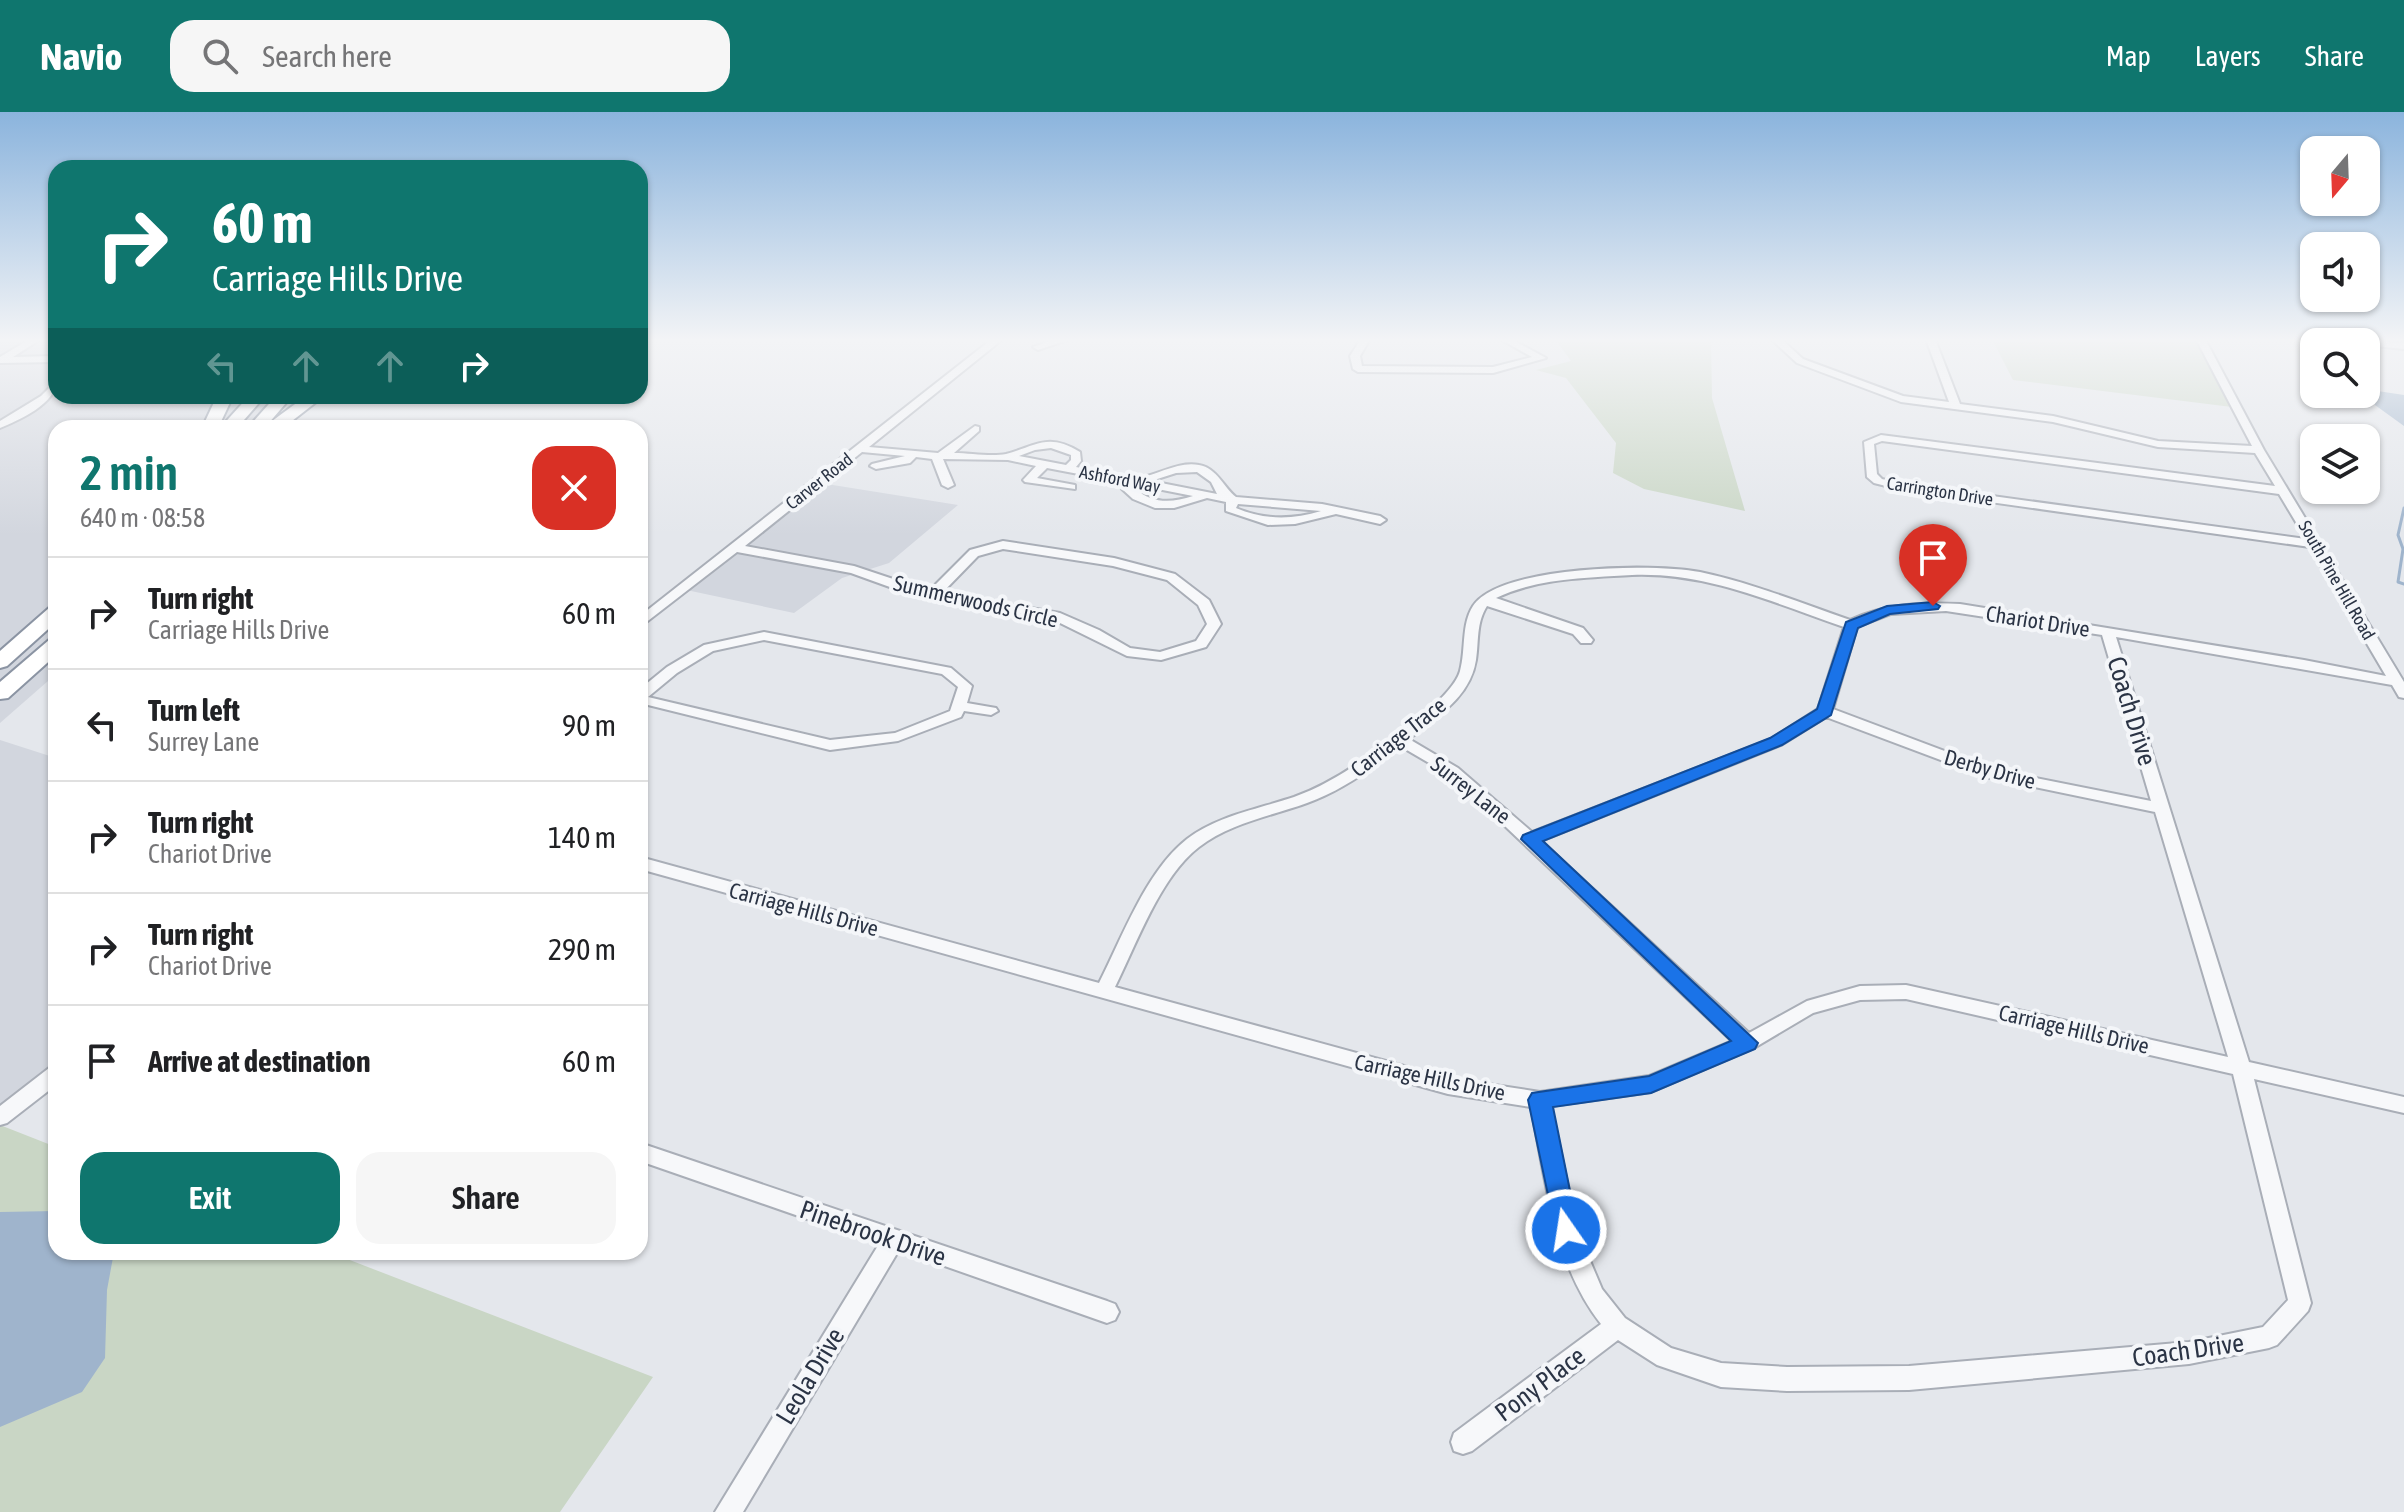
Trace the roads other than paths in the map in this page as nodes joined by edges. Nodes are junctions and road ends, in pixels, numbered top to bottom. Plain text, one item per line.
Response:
1 (34, 404) edge
2 (249, 404) edge
3 (277, 404) edge
4 (305, 404) edge
5 (915, 404) edge
6 (1938, 404) edge
7 (2235, 404) edge
8 (1956, 407) joint
9 (235, 420) edge
10 (264, 420) edge
11 (284, 420) edge
12 (0, 425) edge
13 (975, 429) dead end
14 (859, 449) junction
15 (2259, 450) junction
16 (913, 454) junction
17 (939, 456) junction
18 (1008, 457) junction
19 (1044, 464) junction
20 (876, 466) dead end
21 (1068, 469) junction
22 (1132, 483) junction
23 (948, 485) dead end
24 (1071, 487) dead end
25 (2285, 491) junction
26 (1207, 494) junction
27 (1233, 500) junction
28 (1336, 511) junction
29 (1380, 520) dead end
30 (2317, 544) junction
31 (739, 549) junction
32 (932, 595) junction
33 (1485, 601) junction
34 (648, 617) edge
35 (48, 619) edge
36 (1851, 625) junction
37 (2107, 631) junction
38 (1586, 640) dead end
39 (48, 651) edge
40 (0, 662) edge
41 (2397, 684) edge
42 (648, 690) edge
43 (0, 693) edge
44 (648, 699) edge
45 (960, 706) junction
46 (991, 711) dead end
47 (1825, 711) junction
48 (1400, 740) junction
49 (2161, 808) junction
50 (1530, 839) junction
51 (648, 865) edge
52 (1103, 992) junction
53 (1747, 1043) junction
54 (2241, 1067) junction
55 (48, 1080) edge
56 (1540, 1100) junction
57 (2404, 1105) edge
58 (0, 1117) edge
59 (648, 1155) edge
60 (893, 1240) junction
61 (1107, 1312) dead end
62 (1617, 1326) junction
63 (1463, 1442) dead end
64 (728, 1512) edge

1 - 12 street
2 - 9 highway
3 - 10 highway
4 - 11 highway
5 - 14 street, Carver Road
6 - 8 street
7 - 15 street, South Pine Hill Road
8 - 15 street
13 - 17 street
14 - 16 street, Ashford Way
14 - 31 street, Carver Road
15 - 25 street, South Pine Hill Road
16 - 17 street, Ashford Way
16 - 20 street
17 - 18 street, Ashford Way
17 - 23 street
18 - 19 street, Ashford Way
18 - 21 street
19 - 21 street, Ashford Way
19 - 24 street
21 - 22 street, Ashford Way
22 - 26 street, Ashford Way
22 - 26 street
22 - 27 street
25 - 30 street, South Pine Hill Road
25 - 30 street, Carrington Drive
26 - 27 street, Ashford Way
27 - 28 street, Ashford Way
27 - 28 street
28 - 29 street, Ashford Way
30 - 41 street, South Pine Hill Road
31 - 32 street, Summerwoods Circle
31 - 34 street, Carver Road
32 - 32 street, Summerwoods Circle
33 - 36 street
33 - 38 street
33 - 48 street, Carriage Trace
35 - 40 highway
36 - 37 street, Chariot Drive
36 - 47 street
37 - 41 street, Chariot Drive
37 - 49 street, Coach Drive
39 - 43 highway
42 - 45 street
44 - 45 street
45 - 46 street
47 - 49 street, Derby Drive
47 - 50 street
48 - 50 street, Surrey Lane
48 - 52 street, Carriage Trace
49 - 54 street, Coach Drive
50 - 53 street, Surrey Lane
51 - 52 street, Carriage Hills Drive
52 - 56 street, Carriage Hills Drive
53 - 54 street, Carriage Hills Drive
53 - 56 street, Carriage Hills Drive
54 - 57 street, Carriage Hills Drive
54 - 62 street, Coach Drive
55 - 58 street
56 - 62 street, Coach Drive
59 - 60 street, Pinebrook Drive
60 - 61 street, Pinebrook Drive
60 - 64 street, Leola Drive
62 - 63 street, Pony Place

